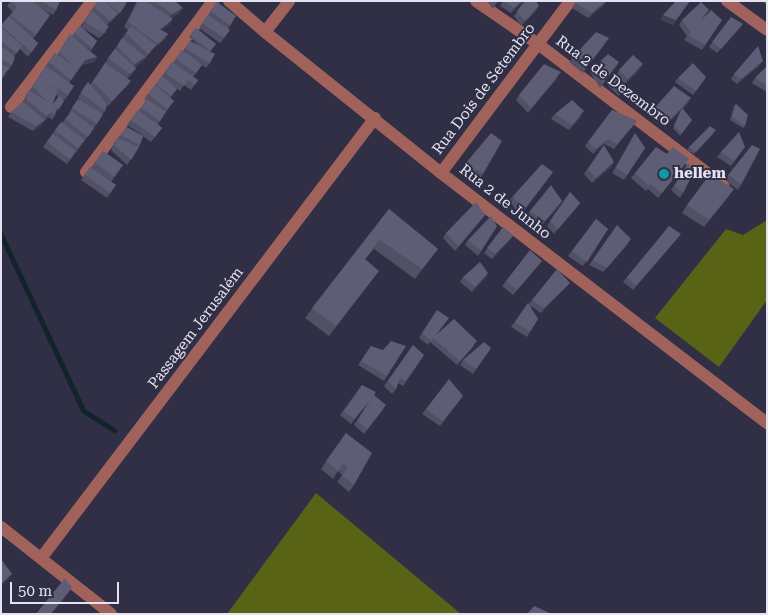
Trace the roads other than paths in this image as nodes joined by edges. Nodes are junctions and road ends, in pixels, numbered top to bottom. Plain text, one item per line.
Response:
1 (92, 1) edge
2 (213, 1) edge
3 (229, 1) edge
4 (289, 1) edge
5 (476, 1) edge
6 (570, 1) edge
7 (727, 1) edge
8 (767, 30) edge
9 (264, 32) junction
10 (538, 44) junction
11 (12, 107) dead end
12 (375, 118) junction
13 (86, 172) edge
14 (441, 173) junction
15 (729, 189) edge
16 (767, 423) edge
17 (1, 527) edge
18 (42, 557) junction
19 (110, 614) edge

1 - 11 street
2 - 13 street
3 - 9 street, Rua 2 de Junho
4 - 9 street
5 - 10 street, Rua 2 de Dezembro
6 - 10 street, Rua Dois de Setembro
7 - 8 street
9 - 12 street, Rua 2 de Junho
10 - 14 street, Rua Dois de Setembro
10 - 15 street, Rua 2 de Dezembro
12 - 14 street, Rua 2 de Junho
12 - 18 street, Passagem Jerusalém
14 - 16 street, Rua 2 de Junho
17 - 18 street
18 - 19 street

